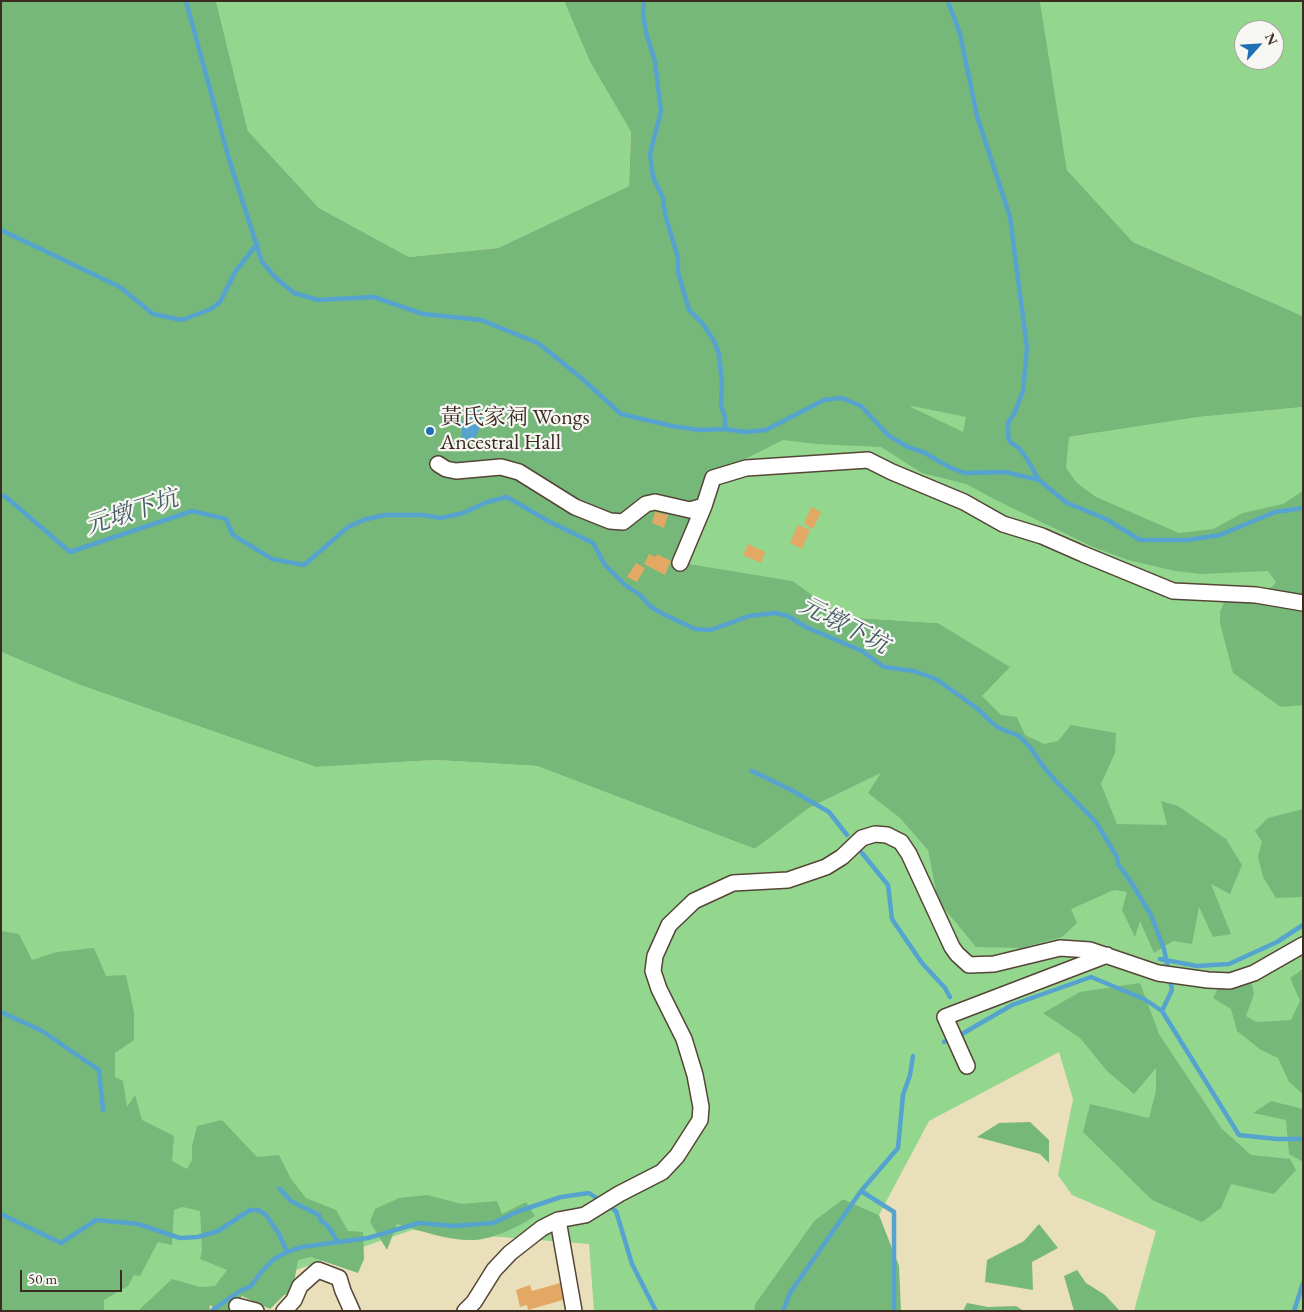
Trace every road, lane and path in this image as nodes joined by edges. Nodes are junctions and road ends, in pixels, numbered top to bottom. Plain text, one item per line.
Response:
1 (438, 464) dead end
2 (704, 506) junction
3 (680, 563) dead end
4 (1303, 603) edge
5 (1303, 945) edge
6 (1107, 955) junction
7 (967, 1066) dead end
8 (558, 1220) junction
9 (237, 1306) dead end
10 (256, 1311) edge
11 (284, 1311) edge
12 (352, 1311) edge
13 (465, 1311) edge
14 (574, 1311) edge

1 - 2 street
2 - 3 street
2 - 4 street
5 - 6 street
6 - 7 street
6 - 8 street
8 - 13 street
8 - 14 street
9 - 10 street
11 - 12 street

